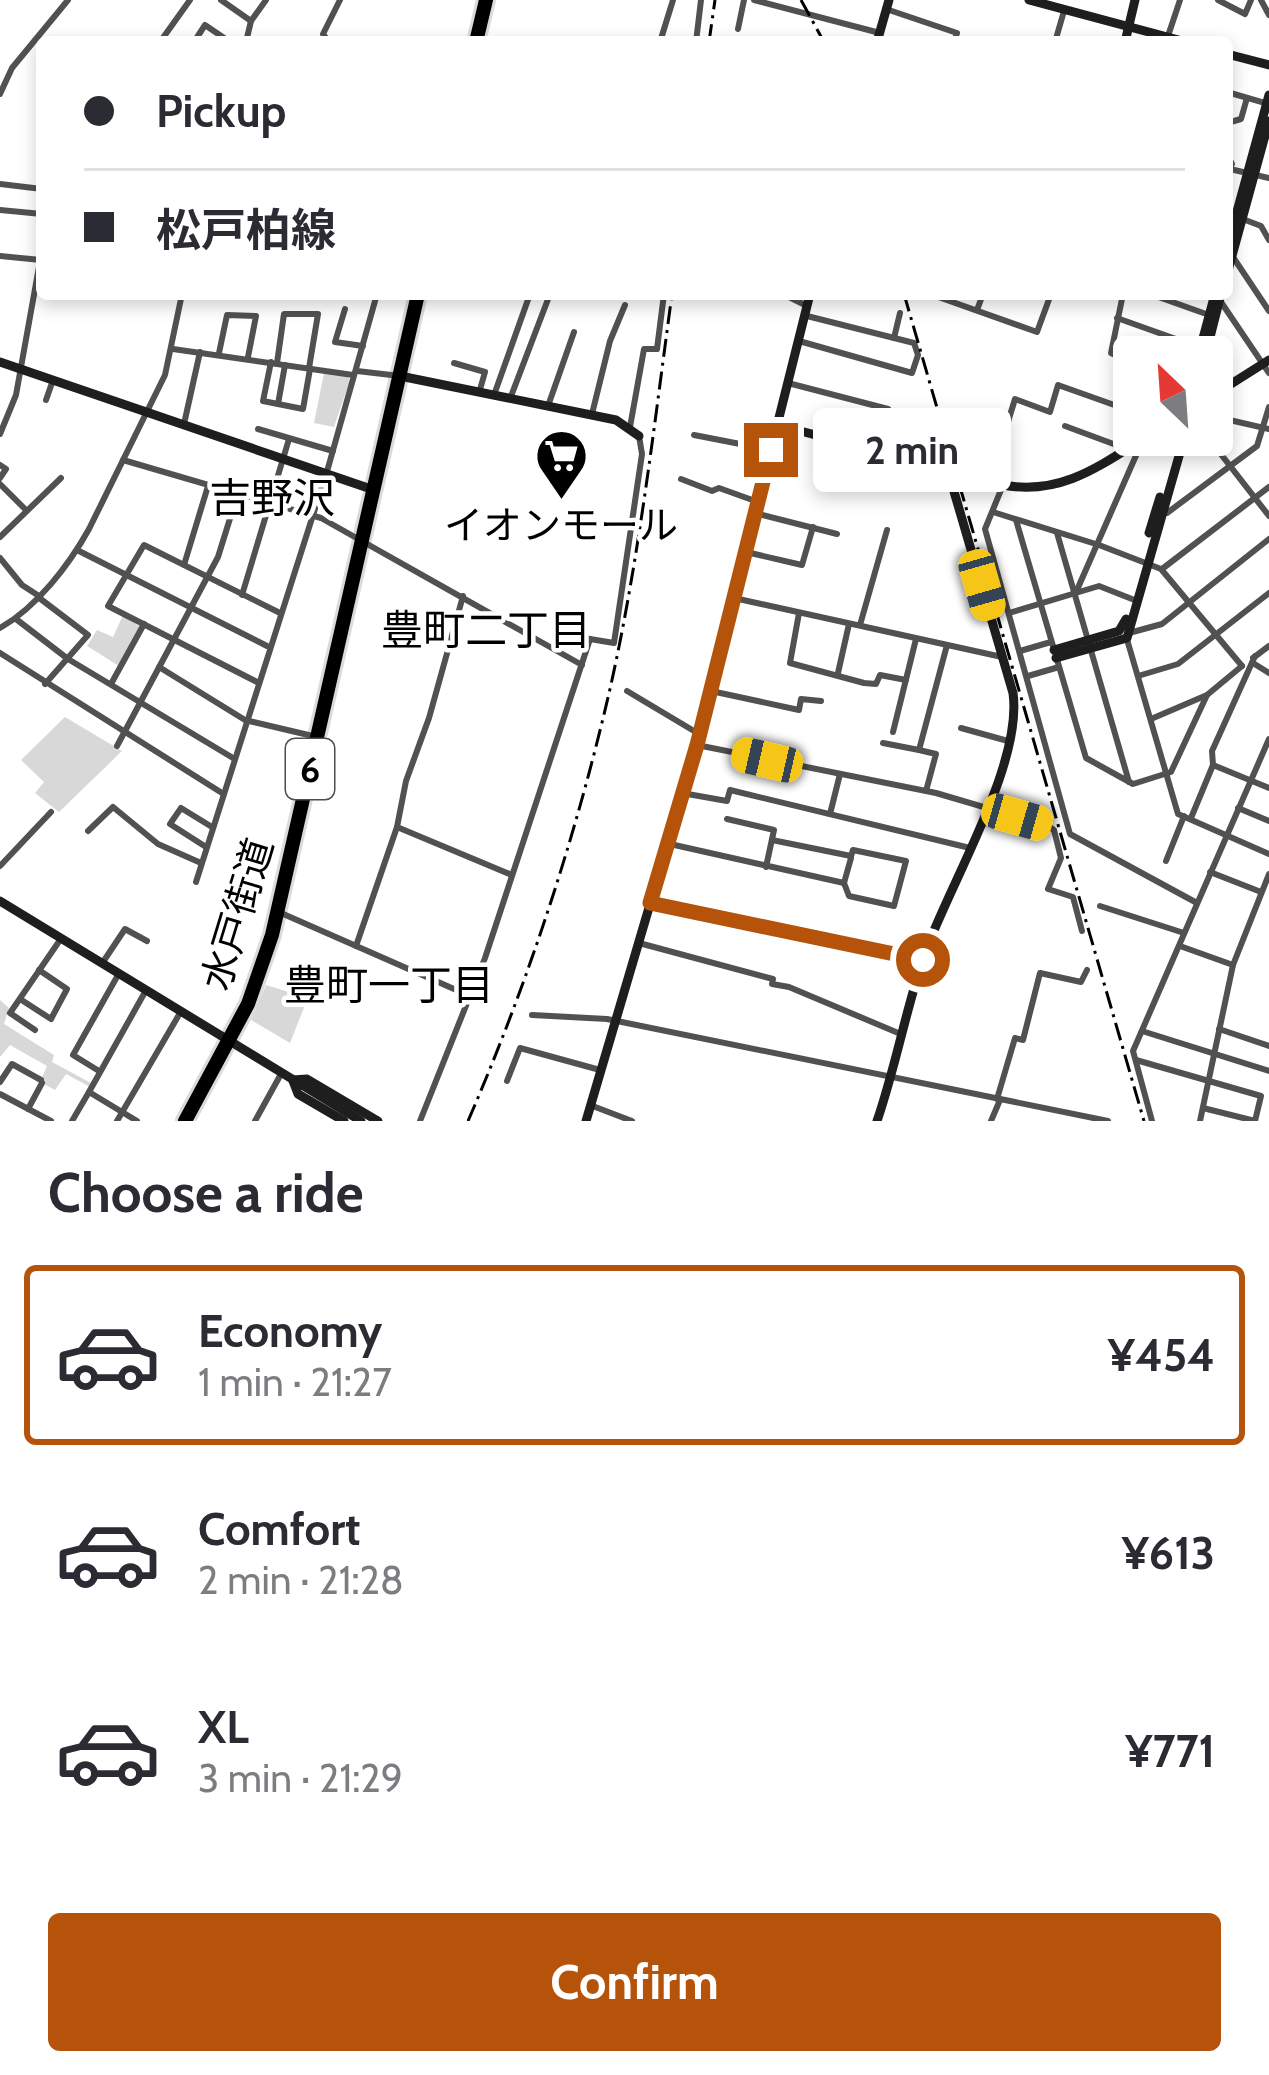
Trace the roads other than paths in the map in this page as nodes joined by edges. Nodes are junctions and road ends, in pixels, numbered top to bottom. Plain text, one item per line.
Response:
1 (68, 0) edge
2 (190, 0) edge
3 (221, 0) edge
4 (266, 0) edge
5 (340, 0) edge
6 (485, 0) edge
7 (673, 0) edge
8 (701, 0) edge
9 (744, 0) edge
10 (754, 0) edge
11 (1029, 0) edge
12 (1136, 0) edge
13 (1180, 0) edge
14 (1218, 0) edge
15 (1256, 0) edge
16 (887, 4) edge
17 (1064, 9) junction
18 (1269, 15) edge
19 (251, 21) junction
20 (1129, 26) junction
21 (738, 29) dead end
22 (38, 36) edge
23 (164, 36) edge
24 (198, 36) edge
25 (221, 36) edge
26 (247, 36) edge
27 (324, 36) edge
28 (477, 36) edge
29 (661, 36) edge
30 (697, 36) edge
31 (875, 36) edge
32 (878, 36) edge
33 (956, 36) edge
34 (1057, 36) edge
35 (1126, 36) edge
36 (1158, 36) edge
37 (1168, 36) edge
38 (36, 39) edge
39 (1233, 55) edge
40 (1269, 65) edge
41 (0, 94) edge
42 (1233, 94) edge
43 (1247, 98) junction
44 (1268, 100) edge
45 (1233, 121) edge
46 (1269, 121) edge
47 (1233, 171) edge
48 (1251, 173) junction
49 (1269, 178) edge
50 (0, 184) edge
51 (36, 188) edge
52 (0, 210) edge
53 (36, 213) edge
54 (1235, 216) edge
55 (1269, 240) edge
56 (36, 254) edge
57 (0, 256) edge
58 (1233, 257) edge
59 (36, 287) edge
60 (180, 300) edge
61 (375, 300) edge
62 (417, 300) edge
63 (528, 300) edge
64 (548, 300) edge
65 (663, 300) edge
66 (948, 300) edge
67 (981, 300) edge
68 (1049, 300) edge
69 (1122, 300) edge
70 (1167, 300) edge
71 (1216, 300) edge
72 (1217, 300) edge
73 (1221, 300) edge
74 (626, 305) dead end
75 (808, 305) edge
76 (345, 309) dead end
77 (977, 310) junction
78 (1269, 311) edge
79 (900, 313) dead end
80 (1209, 315) junction
81 (1117, 318) junction
82 (574, 332) dead end
83 (1114, 336) edge
84 (1161, 336) edge
85 (1205, 336) edge
86 (1207, 336) edge
87 (894, 338) junction
88 (799, 340) junction
89 (363, 346) junction
90 (172, 349) junction
91 (200, 351) junction
92 (219, 353) junction
93 (248, 357) junction
94 (0, 362) edge
95 (277, 363) junction
96 (454, 363) dead end
97 (1267, 365) edge
98 (310, 368) junction
99 (21, 369) junction
100 (355, 373) junction
101 (400, 376) junction
102 (53, 380) junction
103 (788, 383) junction
104 (1233, 384) edge
105 (479, 393) junction
106 (494, 395) junction
107 (511, 398) junction
108 (46, 400) dead end
109 (278, 404) junction
110 (1113, 405) edge
111 (548, 406) junction
112 (1269, 407) edge
113 (147, 411) junction
114 (592, 415) junction
115 (1233, 421) edge
116 (184, 424) junction
117 (778, 425) junction
118 (1065, 426) dead end
119 (1266, 428) edge
120 (258, 429) dead end
121 (634, 431) junction
122 (0, 434) edge
123 (694, 435) dead end
124 (1113, 436) edge
125 (289, 439) junction
126 (771, 450) junction
127 (332, 451) junction
128 (876, 452) junction
129 (1113, 455) edge
130 (1136, 456) edge
131 (1175, 456) edge
132 (1222, 456) edge
133 (123, 460) junction
134 (284, 460) junction
135 (0, 466) edge
136 (1230, 466) junction
137 (948, 471) junction
138 (325, 474) junction
139 (61, 478) dead end
140 (681, 478) dead end
141 (0, 481) edge
142 (990, 482) junction
143 (1003, 485) junction
144 (208, 486) junction
145 (1269, 488) edge
146 (374, 490) junction
147 (237, 496) junction
148 (1255, 498) junction
149 (267, 504) junction
150 (757, 508) junction
151 (26, 510) junction
152 (1158, 511) junction
153 (993, 512) junction
154 (311, 516) junction
155 (1269, 516) edge
156 (1016, 520) junction
157 (813, 527) junction
158 (886, 530) dead end
159 (1058, 532) junction
160 (837, 534) dead end
161 (0, 537) edge
162 (1269, 539) edge
163 (362, 540) junction
164 (1099, 545) junction
165 (77, 550) junction
166 (746, 552) junction
167 (0, 558) edge
168 (1144, 563) junction
169 (184, 566) junction
170 (1161, 569) junction
171 (127, 574) junction
172 (206, 577) junction
173 (1269, 592) edge
174 (1075, 593) junction
175 (242, 595) junction
176 (463, 596) junction
177 (39, 597) junction
178 (734, 598) junction
179 (1134, 600) junction
180 (1189, 602) junction
181 (1040, 603) junction
182 (190, 607) junction
183 (280, 613) junction
184 (799, 613) junction
185 (1009, 613) junction
186 (16, 619) junction
187 (144, 624) junction
188 (849, 624) junction
189 (860, 625) junction
190 (0, 628) edge
191 (1126, 632) junction
192 (576, 634) dead end
193 (1215, 634) junction
194 (174, 639) junction
195 (590, 639) junction
196 (916, 639) junction
197 (1090, 644) junction
198 (947, 645) junction
199 (1269, 646) edge
200 (268, 647) junction
201 (1020, 651) junction
202 (0, 653) edge
203 (1055, 654) junction
204 (1002, 657) junction
205 (68, 659) junction
206 (1254, 660) junction
207 (582, 665) junction
208 (1242, 666) junction
209 (159, 667) junction
210 (1269, 673) edge
211 (838, 674) junction
212 (1028, 676) junction
213 (1138, 676) junction
214 (906, 680) junction
215 (257, 682) junction
216 (45, 684) junction
217 (111, 684) junction
218 (627, 691) dead end
219 (711, 691) junction
220 (1208, 695) junction
221 (820, 700) dead end
222 (141, 702) junction
223 (1151, 719) junction
224 (245, 720) junction
225 (961, 728) dead end
226 (125, 732) junction
227 (893, 732) dead end
228 (317, 737) junction
229 (698, 739) junction
230 (1269, 739) edge
231 (1011, 742) junction
232 (883, 743) dead end
233 (117, 746) dead end
234 (919, 750) junction
235 (233, 758) junction
236 (1214, 765) junction
237 (1166, 773) junction
238 (840, 775) junction
239 (1250, 780) junction
240 (1129, 782) junction
241 (1269, 788) edge
242 (926, 791) junction
243 (222, 793) junction
244 (682, 793) junction
245 (986, 808) junction
246 (1238, 808) junction
247 (51, 812) dead end
248 (830, 814) junction
249 (1187, 818) junction
250 (727, 819) dead end
251 (1269, 821) edge
252 (212, 827) junction
253 (397, 827) junction
254 (88, 831) dead end
255 (1226, 836) junction
256 (772, 840) junction
257 (667, 843) junction
258 (206, 847) junction
259 (970, 848) junction
260 (1269, 854) edge
261 (851, 856) junction
262 (1166, 861) dead end
263 (201, 863) junction
264 (0, 866) edge
265 (766, 867) junction
266 (1210, 872) junction
267 (1269, 874) edge
268 (512, 875) junction
269 (196, 882) dead end
270 (844, 883) junction
271 (1264, 891) edge
272 (650, 903) junction
273 (1197, 903) junction
274 (2, 906) edge
275 (1100, 907) dead end
276 (278, 911) junction
277 (1082, 931) dead end
278 (1184, 933) junction
279 (60, 940) junction
280 (147, 940) dead end
281 (638, 943) junction
282 (356, 946) junction
283 (1178, 946) junction
284 (923, 960) junction
285 (101, 965) junction
286 (1233, 965) junction
287 (39, 970) junction
288 (1087, 970) dead end
289 (118, 975) junction
290 (145, 992) junction
291 (470, 996) junction
292 (20, 999) junction
293 (180, 1013) junction
294 (532, 1015) dead end
295 (615, 1021) junction
296 (1219, 1029) junction
297 (35, 1030) dead end
298 (1142, 1031) junction
299 (902, 1035) junction
300 (229, 1041) junction
301 (1269, 1046) edge
302 (1214, 1054) junction
303 (1136, 1060) junction
304 (600, 1070) junction
305 (99, 1071) junction
306 (1269, 1071) edge
307 (281, 1074) junction
308 (891, 1078) junction
309 (292, 1080) junction
310 (507, 1081) dead end
311 (0, 1082) edge
312 (1209, 1083) junction
313 (88, 1092) junction
314 (0, 1094) edge
315 (999, 1100) junction
316 (590, 1106) junction
317 (321, 1108) junction
318 (1203, 1108) junction
319 (28, 1109) junction
320 (122, 1112) junction
321 (51, 1121) edge
322 (72, 1121) edge
323 (117, 1121) edge
324 (137, 1121) edge
325 (185, 1121) edge
326 (255, 1121) edge
327 (314, 1121) edge
328 (344, 1121) edge
329 (361, 1121) edge
330 (378, 1121) edge
331 (420, 1121) edge
332 (586, 1121) edge
333 (632, 1121) edge
334 (877, 1121) edge
335 (992, 1121) edge
336 (1106, 1121) edge
337 (1152, 1121) edge
338 (1200, 1121) edge

1 - 22 street
2 - 23 street
3 - 19 street
4 - 19 street
5 - 27 street
6 - 28 highway
7 - 29 street
8 - 30 street
9 - 21 street
10 - 31 street
11 - 17 street
12 - 20 street
13 - 37 street
14 - 15 street
15 - 18 street
16 - 32 street
16 - 33 street
17 - 20 street
17 - 34 street
19 - 26 street
20 - 35 street
20 - 36 street
24 - 25 street
38 - 41 street
39 - 40 street
42 - 43 street
43 - 44 street
43 - 45 street
44 - 48 street
46 - 48 street
47 - 48 street
48 - 49 street
48 - 54 street
50 - 51 street
52 - 53 street
54 - 55 street
56 - 57 street
58 - 78 street
59 - 99 street
60 - 90 street
61 - 89 street
62 - 101 highway, 水戸街道 / 6
63 - 106 street
64 - 107 street
65 - 121 street
66 - 77 street
67 - 77 street
68 - 77 street
69 - 81 street
70 - 80 street
71 - 80 street
72 - 86 street
73 - 97 street
74 - 114 street
75 - 87 street
75 - 88 street
76 - 89 street
79 - 87 street
80 - 85 street
81 - 83 street
81 - 84 street
82 - 111 street
87 - 88 street
88 - 103 street
89 - 100 street
90 - 91 street
90 - 113 street
91 - 92 street
91 - 116 street
92 - 93 street
92 - 93 street
93 - 95 street
94 - 99 street
95 - 98 street
95 - 98 street
95 - 109 street
95 - 109 street
96 - 105 street
97 - 104 street
98 - 100 street
98 - 109 street
99 - 102 street
99 - 122 street
100 - 101 street
100 - 127 street
101 - 105 street
101 - 146 highway, 水戸街道 / 6
102 - 108 street
102 - 113 street
103 - 117 street
103 - 128 street
105 - 106 street
106 - 107 street
107 - 111 street
110 - 142 street
111 - 114 street
112 - 119 street
113 - 116 street
113 - 133 street
114 - 121 street
115 - 119 street
116 - 134 street
117 - 126 street
117 - 128 street
118 - 124 street
119 - 136 street
120 - 125 street
121 - 195 street
123 - 126 street
125 - 127 street
125 - 134 street
126 - 150 street
127 - 138 street
128 - 137 street
129 - 143 street
130 - 164 street
131 - 152 street
132 - 136 street
133 - 144 street
133 - 165 street
134 - 138 street
134 - 149 street
135 - 141 street
136 - 148 street
136 - 152 street
137 - 142 street
137 - 204 street
138 - 146 street
138 - 154 street
139 - 151 street
140 - 150 street
141 - 151 street
142 - 143 street
143 - 153 street
144 - 147 street
144 - 169 street
145 - 148 street
146 - 163 highway, 水戸街道 / 6
147 - 149 street
147 - 172 street
148 - 155 street
148 - 170 street
149 - 154 street
149 - 175 street
150 - 157 street
150 - 166 street
151 - 161 street
152 - 168 street
153 - 156 street
153 - 185 street
154 - 163 street
154 - 183 street
156 - 159 street
156 - 181 street
157 - 160 street
157 - 166 street
158 - 189 street
159 - 164 street
159 - 174 street
162 - 180 street
163 - 176 street
163 - 228 highway, 水戸街道 / 6
164 - 168 street
164 - 174 street
165 - 171 street
165 - 177 street
166 - 178 street
167 - 177 street
168 - 170 street
168 - 179 street
169 - 171 street
169 - 172 street
170 - 180 street
171 - 182 street
171 - 187 street
172 - 175 street
172 - 182 street
173 - 193 street
174 - 179 street
174 - 181 street
174 - 197 street
175 - 183 street
176 - 207 street
176 - 253 street
177 - 186 street
177 - 205 street
178 - 184 street
178 - 219 street
179 - 191 street
180 - 191 street
180 - 193 street
181 - 185 street
181 - 203 street
182 - 194 street
182 - 200 street
183 - 200 street
184 - 188 street
184 - 211 street
185 - 201 street
186 - 190 street
186 - 205 street
187 - 194 street
187 - 217 street
188 - 189 street
188 - 211 street
189 - 196 street
191 - 197 street
191 - 213 street
192 - 195 street
193 - 208 street
193 - 213 street
194 - 209 street
194 - 215 street
195 - 207 street
196 - 198 street
196 - 214 street
197 - 203 street
197 - 240 street
198 - 204 street
198 - 234 street
199 - 206 street
200 - 215 street
201 - 203 street
201 - 212 street
202 - 216 street
203 - 212 street
203 - 240 street
204 - 231 street
205 - 216 street
205 - 217 street
206 - 208 street
206 - 210 street
206 - 236 street
207 - 268 street
208 - 220 street
209 - 222 street
209 - 224 street
211 - 214 street
212 - 273 street
213 - 223 street
214 - 227 street
215 - 224 street
216 - 226 street
217 - 222 street
218 - 229 street
219 - 221 street
219 - 229 street
220 - 223 street
220 - 237 street
222 - 226 street
222 - 235 street
223 - 237 street
224 - 228 street
224 - 235 street
225 - 231 street
226 - 233 street
226 - 243 street
228 - 276 highway, 水戸街道 / 6
229 - 238 street
229 - 244 street
230 - 239 street
231 - 245 street
232 - 234 street
234 - 242 street
235 - 243 street
236 - 239 street
236 - 249 street
237 - 240 street
237 - 249 street
238 - 242 street
238 - 248 street
239 - 241 street
239 - 246 street
242 - 245 street
243 - 252 street
244 - 248 street
244 - 257 street
245 - 259 street
245 - 277 street
246 - 251 street
246 - 255 street
247 - 264 street
248 - 259 street
249 - 255 street
249 - 262 street
250 - 256 street
252 - 258 street
252 - 258 street
253 - 268 street
253 - 282 street
254 - 263 street
255 - 260 street
255 - 266 street
256 - 261 street
256 - 265 street
257 - 265 street
257 - 272 street
258 - 263 street
259 - 284 street
261 - 270 street
261 - 270 street
263 - 269 street
265 - 270 street
266 - 271 street
266 - 273 street
267 - 271 street
268 - 291 street
271 - 286 street
272 - 281 street
272 - 284 street
273 - 278 street
274 - 279 street
275 - 278 street
276 - 282 street
276 - 300 highway, 水戸街道 / 6
278 - 283 street
279 - 285 street
279 - 287 street
280 - 285 street
281 - 295 street
281 - 299 street
282 - 291 street
283 - 286 street
283 - 298 street
284 - 299 street
285 - 289 street
286 - 296 street
287 - 292 street
287 - 292 street
288 - 315 street
289 - 290 street
289 - 305 street
290 - 293 street
290 - 305 street
291 - 331 street
292 - 297 street
293 - 300 street
293 - 320 street
294 - 295 street
295 - 304 street
295 - 308 street
296 - 301 street
296 - 302 street
298 - 302 street
298 - 303 street
299 - 308 street
300 - 307 street
300 - 325 highway, 水戸街道 / 6
302 - 306 street
302 - 312 street
303 - 312 street
303 - 337 street
304 - 310 street
304 - 316 street
305 - 313 street
307 - 309 street
307 - 326 street
308 - 315 street
308 - 334 street
309 - 317 street
309 - 329 street
309 - 330 street
311 - 319 street
312 - 318 street
312 - 318 street
313 - 320 street
313 - 322 street
314 - 319 street
315 - 335 street
315 - 336 street
316 - 332 street
316 - 333 street
317 - 327 street
317 - 328 street
318 - 338 street
319 - 321 street
320 - 323 street
320 - 324 street

